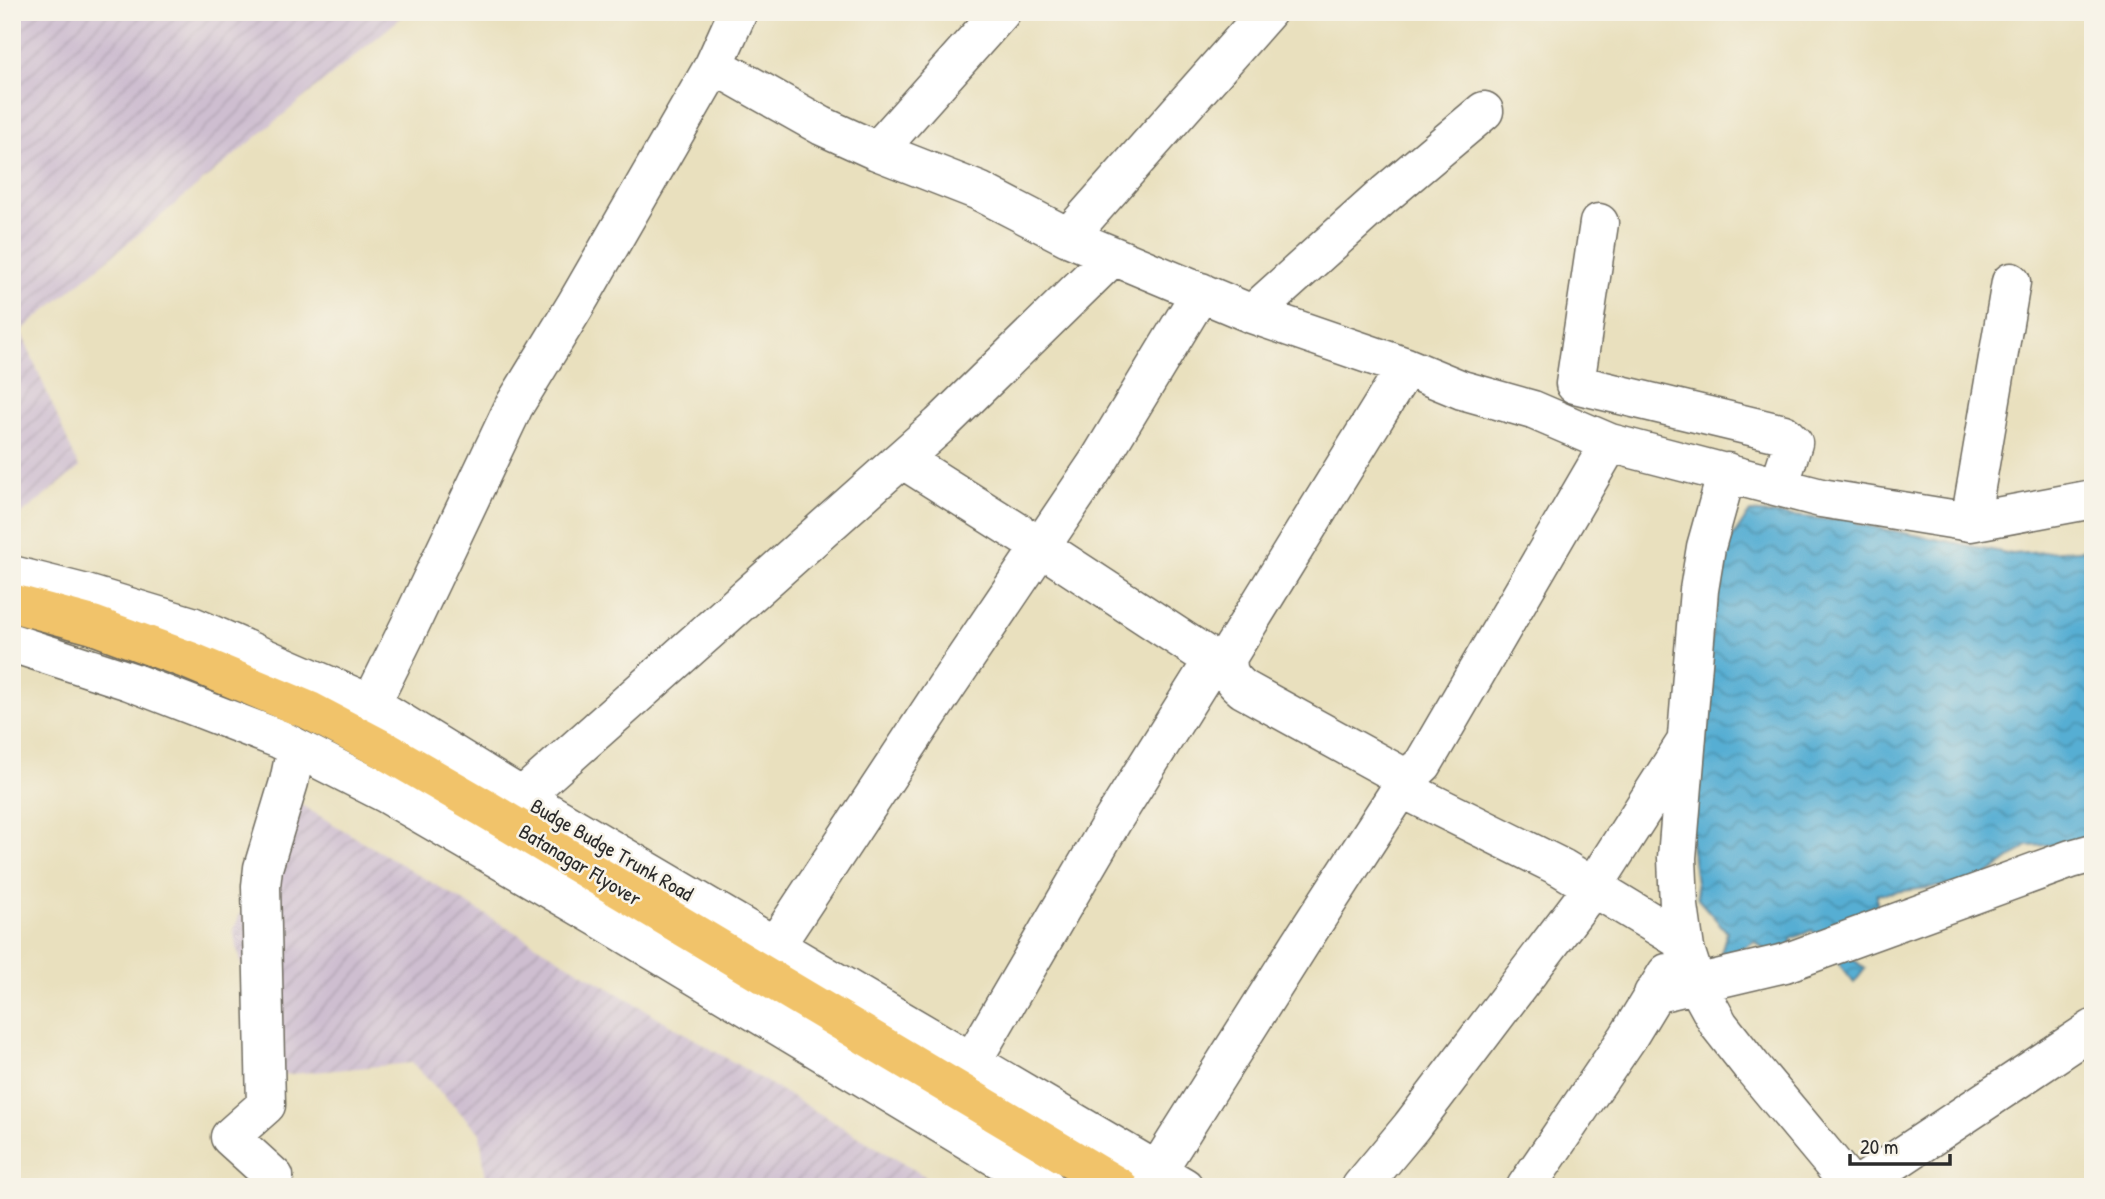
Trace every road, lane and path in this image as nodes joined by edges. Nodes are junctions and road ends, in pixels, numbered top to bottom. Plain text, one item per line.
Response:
1 (738, 12) edge
2 (1001, 12) edge
3 (1266, 12) edge
4 (714, 65) junction
5 (1484, 111) dead end
6 (877, 151) junction
7 (1599, 223) dead end
8 (1068, 237) junction
9 (1113, 256) junction
10 (2011, 282) dead end
11 (1201, 292) junction
12 (1252, 314) junction
13 (1406, 366) junction
14 (1576, 384) junction
15 (1563, 423) junction
16 (1610, 443) junction
17 (902, 460) junction
18 (1727, 472) junction
19 (1779, 486) junction
20 (2093, 499) edge
21 (1970, 522) junction
22 (1041, 547) junction
23 (12, 575) edge
24 (12, 603) edge
25 (12, 643) edge
26 (1220, 664) junction
27 (371, 704) junction
28 (1686, 741) junction
29 (296, 748) junction
30 (1404, 783) junction
31 (522, 797) junction
32 (2093, 853) edge
33 (1593, 887) junction
34 (775, 946) junction
35 (1689, 958) junction
36 (2093, 1029) edge
37 (971, 1063) junction
38 (1170, 1179) edge
39 (272, 1187) edge
40 (1046, 1187) edge
41 (1119, 1187) edge
42 (1361, 1187) edge
43 (1526, 1187) edge
44 (1854, 1187) edge

1 - 4 street
2 - 6 street
3 - 8 street
4 - 6 street
4 - 27 street
5 - 12 street
6 - 8 street
7 - 14 street
8 - 9 street
9 - 11 street
9 - 17 street
10 - 21 street
11 - 12 street
11 - 22 street
12 - 13 street
13 - 15 street
13 - 26 street
14 - 15 street
14 - 19 street
15 - 16 street
16 - 18 street
16 - 30 street
17 - 22 street
17 - 31 street
18 - 19 street
18 - 28 street
19 - 21 street
20 - 21 street
22 - 26 street
22 - 34 street
23 - 27 street, Budge Budge Trunk Road
24 - 41 main road, Batanagar Flyover
25 - 29 street
26 - 30 street
26 - 37 street
27 - 31 street, Budge Budge Trunk Road
28 - 33 street
28 - 35 street
29 - 39 street
29 - 40 street
30 - 33 street
30 - 38 street
31 - 34 street, Budge Budge Trunk Road
32 - 35 street
33 - 35 street
33 - 42 street
34 - 37 street, Budge Budge Trunk Road
35 - 43 street
35 - 44 street
36 - 44 street
37 - 38 street, Budge Budge Trunk Road

